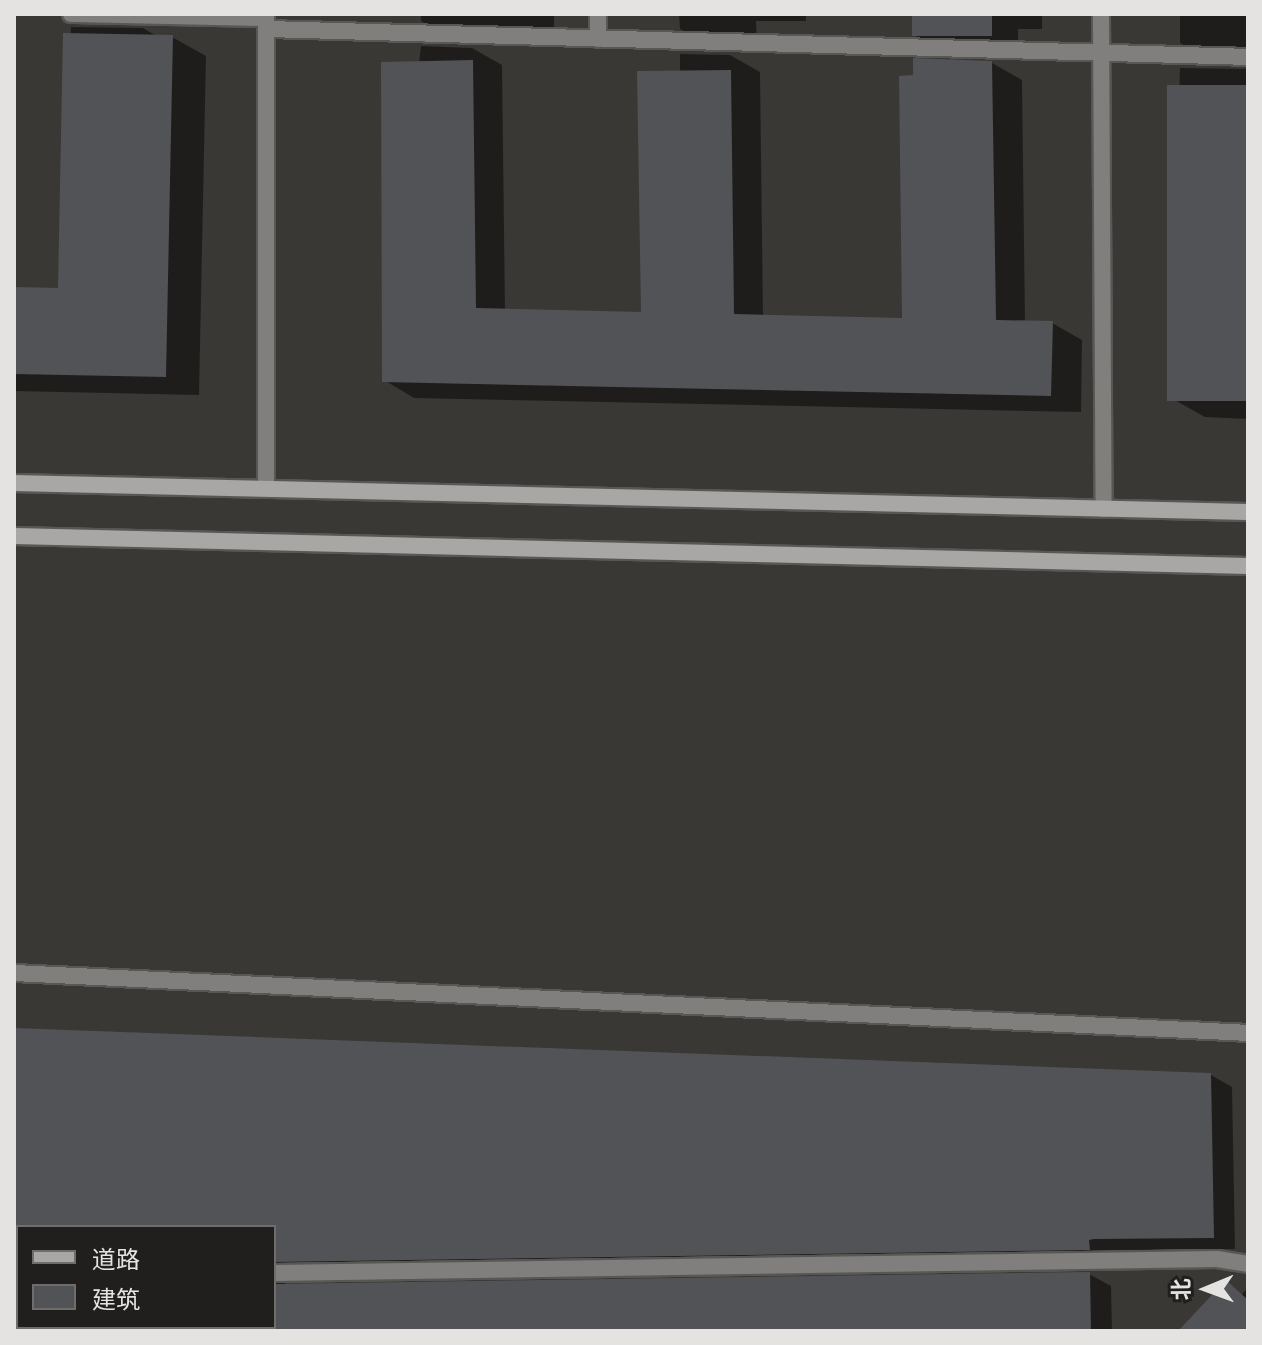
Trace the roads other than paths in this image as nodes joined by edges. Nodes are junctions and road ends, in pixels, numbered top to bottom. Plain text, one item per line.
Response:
1 (71, 14) edge
2 (598, 14) edge
3 (1101, 14) edge
4 (266, 20) edge
5 (598, 39) junction
6 (1101, 53) junction
7 (1248, 57) edge
8 (14, 483) edge
9 (266, 488) junction
10 (1104, 509) junction
11 (1248, 512) edge
12 (14, 536) edge
13 (1248, 566) edge
14 (14, 973) edge
15 (1248, 1033) edge
16 (1248, 1264) edge
17 (276, 1273) edge

1 - 4 street
2 - 5 street
3 - 6 street
4 - 5 street
4 - 9 street
5 - 6 street
6 - 7 street
6 - 10 street
8 - 9 street
9 - 10 street
10 - 11 street
12 - 13 street
14 - 15 street
16 - 17 street

